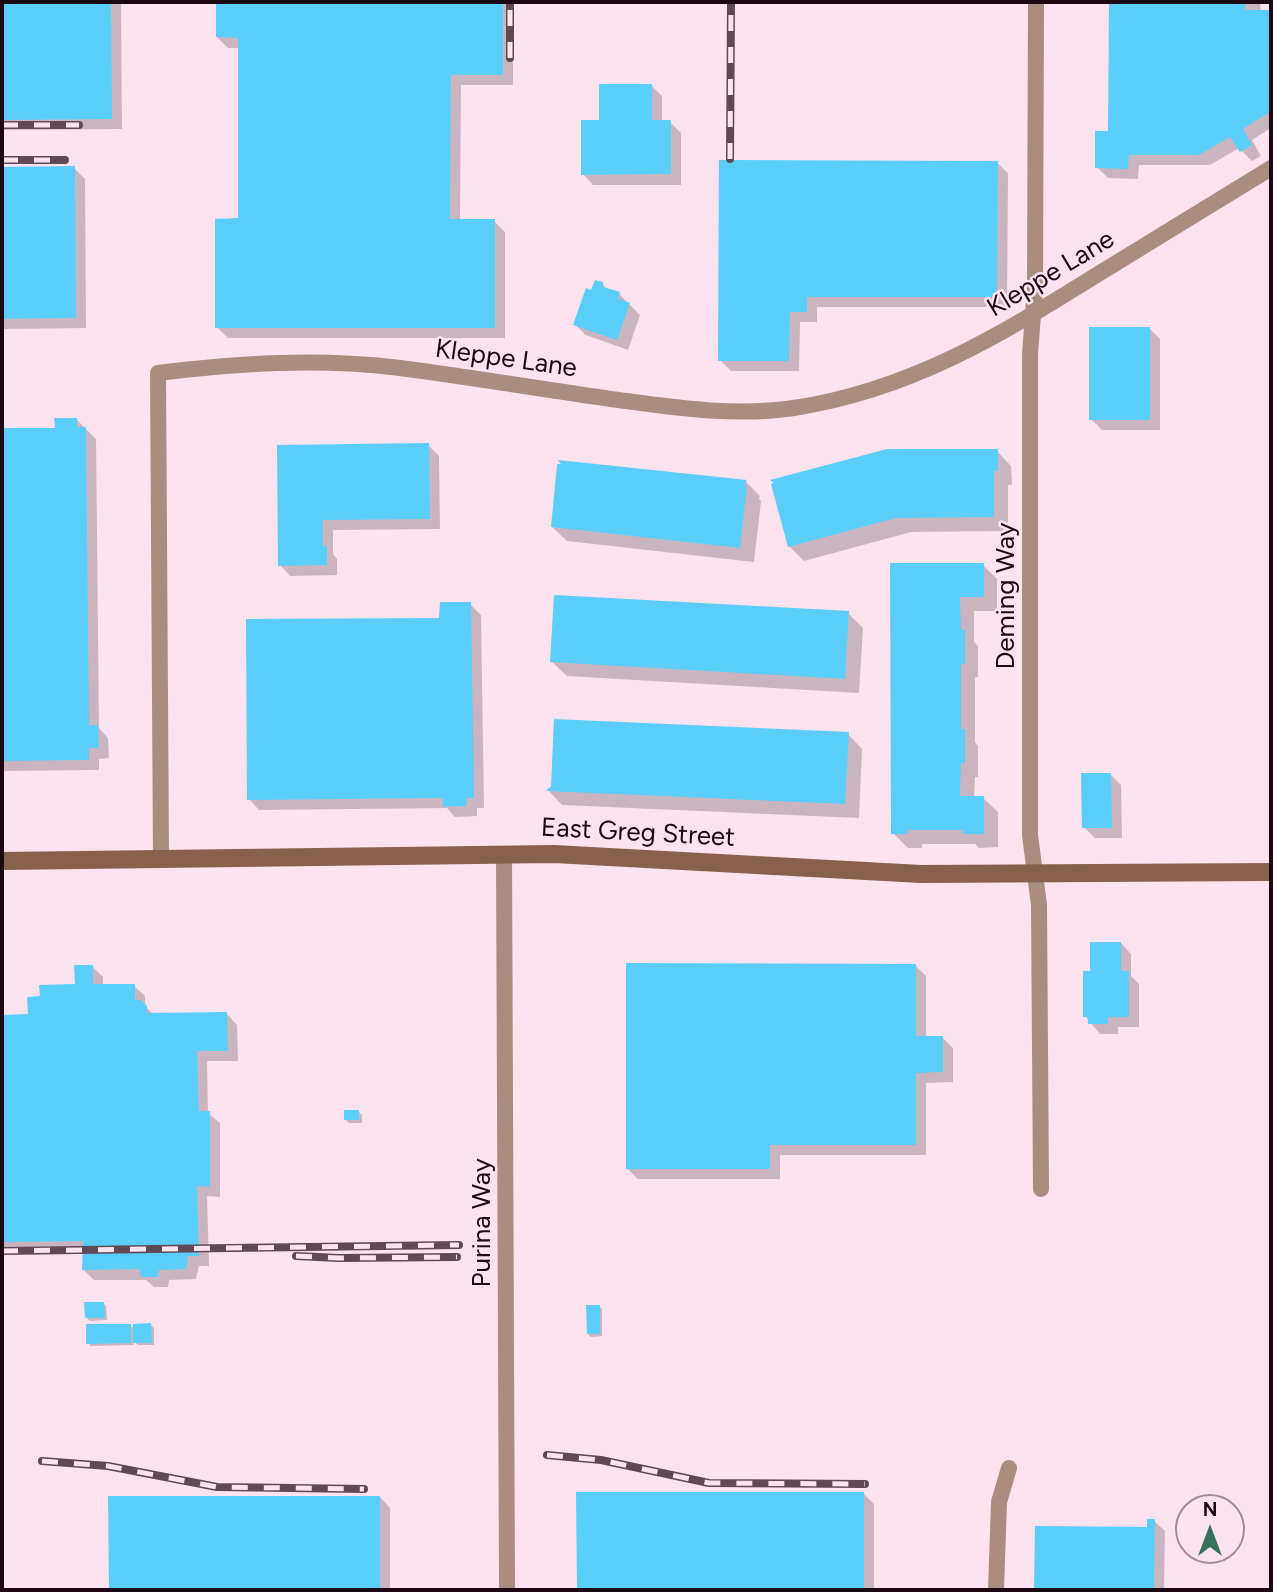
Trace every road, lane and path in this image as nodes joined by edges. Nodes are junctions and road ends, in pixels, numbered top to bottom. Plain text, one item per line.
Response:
1 (1036, 2) edge
2 (1271, 168) edge
3 (1033, 314) junction
4 (504, 855) junction
5 (161, 858) junction
6 (2, 861) edge
7 (1271, 872) edge
8 (1034, 874) junction
9 (1041, 1189) dead end
10 (1009, 1468) dead end
11 (506, 1590) edge
12 (996, 1590) edge

1 - 3 street, Deming Way
2 - 3 street, Kleppe Lane
3 - 5 street, Kleppe Lane
3 - 8 street, Deming Way
4 - 5 main road, East Greg Street
4 - 8 main road, East Greg Street
4 - 11 street, Purina Way
5 - 6 main road, East Greg Street
7 - 8 main road, East Greg Street
8 - 9 street, Deming Way
10 - 12 street

